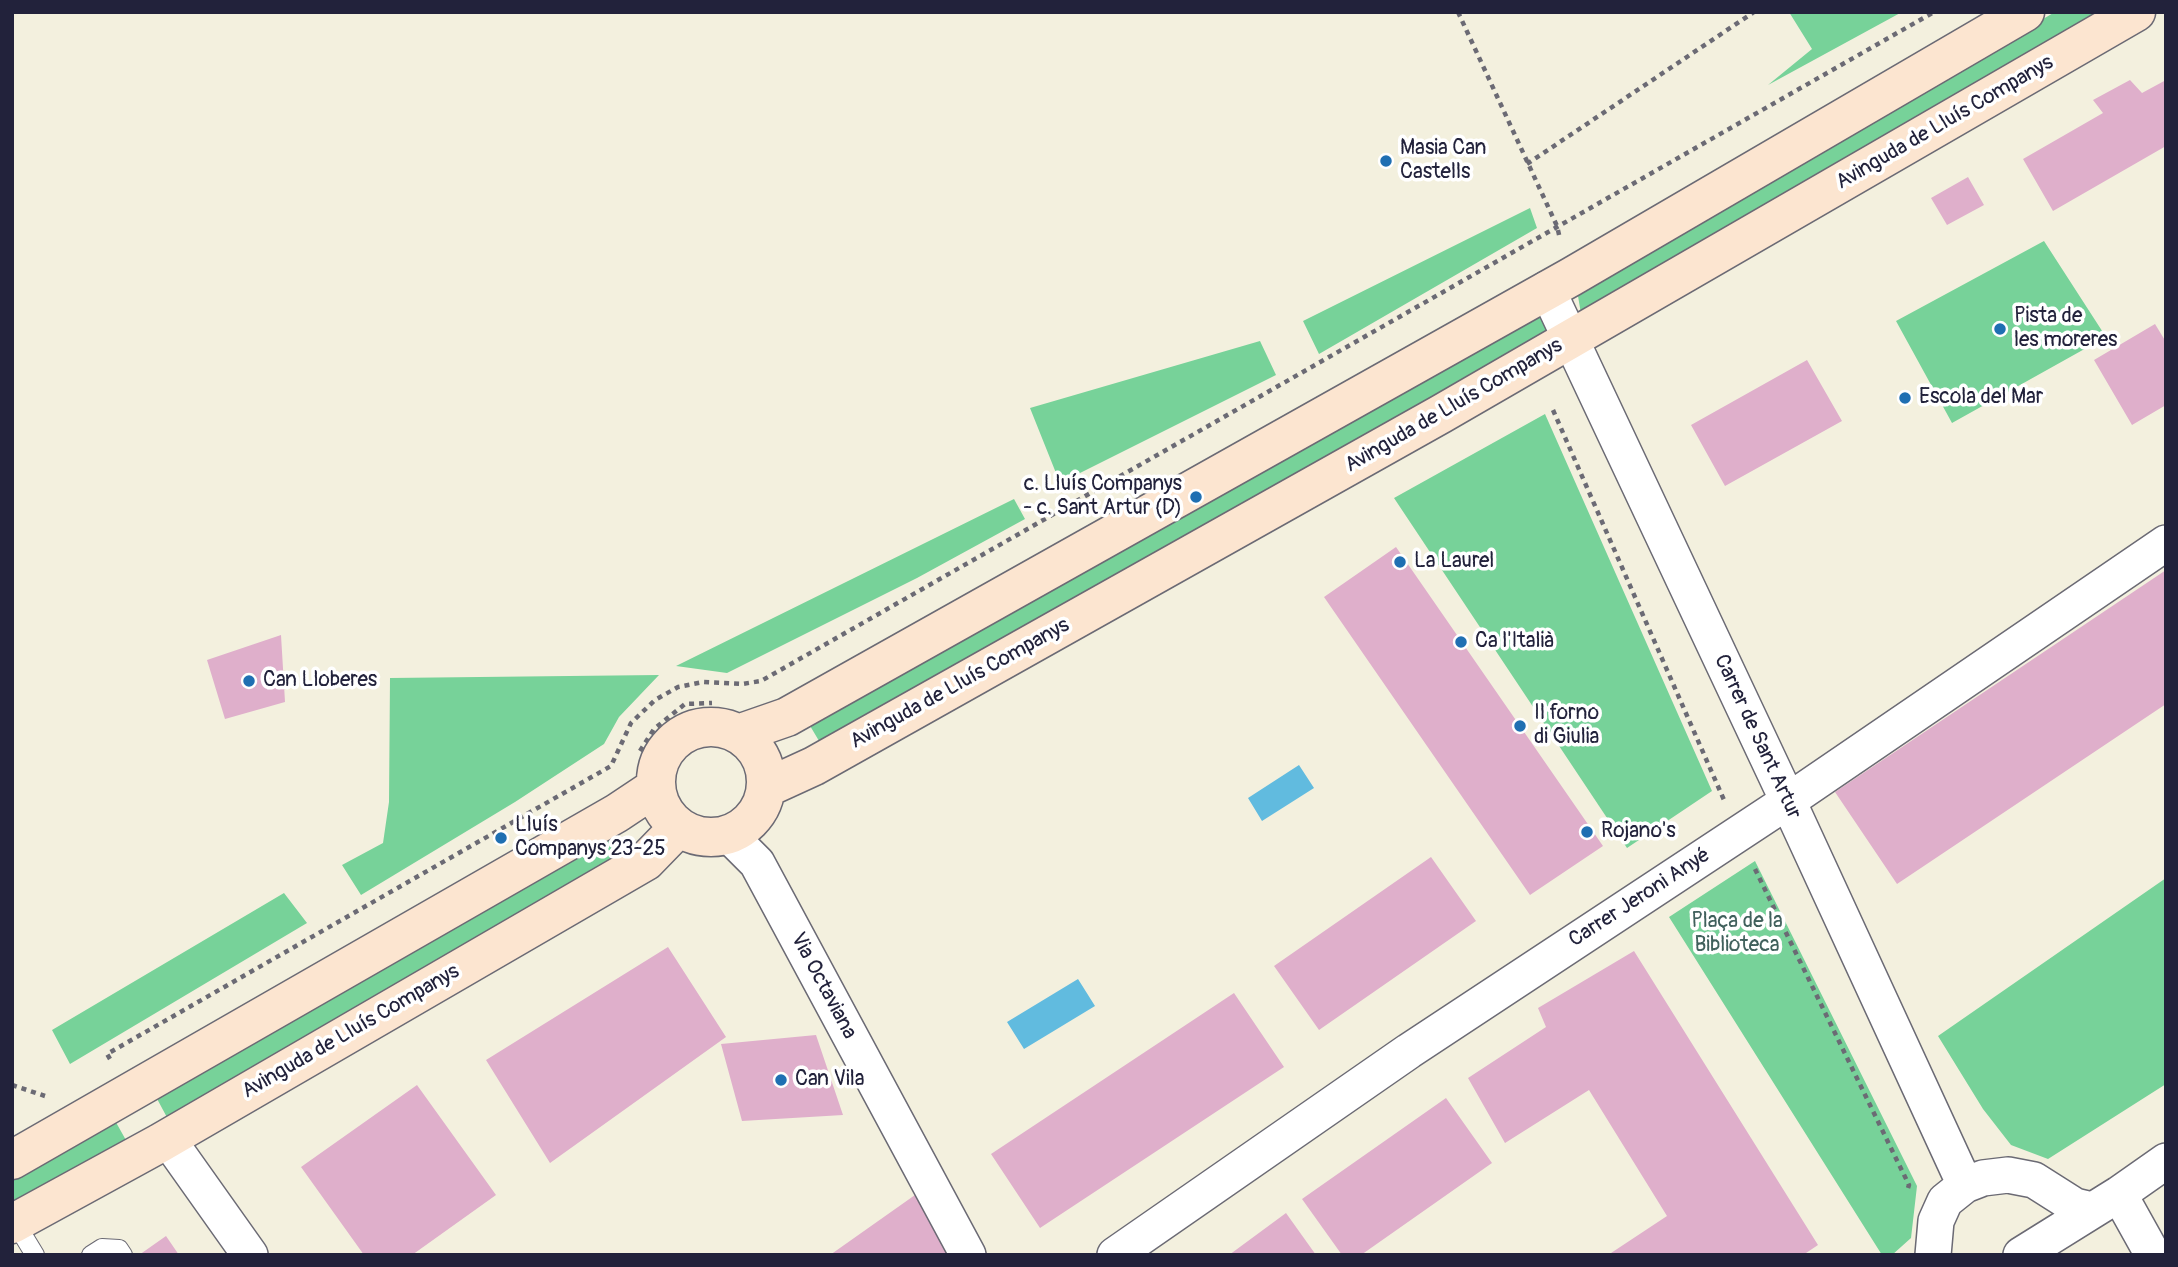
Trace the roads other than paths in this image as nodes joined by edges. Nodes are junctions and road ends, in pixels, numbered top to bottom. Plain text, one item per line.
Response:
1 (2025, 12) edge
2 (2136, 12) edge
3 (1559, 283) junction
4 (1570, 340) junction
5 (2166, 543) edge
6 (738, 734) junction
7 (656, 787) junction
8 (766, 788) junction
9 (1788, 801) junction
10 (679, 827) junction
11 (729, 834) junction
12 (167, 1138) junction
13 (12, 1160) edge
14 (2166, 1161) edge
15 (1965, 1185) junction
16 (2105, 1202) junction
17 (14, 1223) edge
18 (34, 1255) edge
19 (91, 1255) edge
20 (123, 1255) edge
21 (250, 1255) edge
22 (968, 1255) edge
23 (1115, 1255) edge
24 (1933, 1255) edge
25 (2021, 1255) edge
26 (2153, 1255) edge

1 - 3 street
2 - 4 street, Avinguda de Lluís Companys
3 - 4 street, Carrer de Sant Artur
3 - 6 street
4 - 8 street, Avinguda de Lluís Companys
4 - 9 street, Carrer de Sant Artur
5 - 9 street, Carrer Jeroni Anyé
6 - 7 street
6 - 8 street
7 - 10 street
7 - 13 street
8 - 11 street
9 - 15 street, Carrer de Sant Artur
9 - 23 street, Carrer Jeroni Anyé
10 - 11 street
10 - 12 street, Avinguda de Lluís Companys
11 - 22 street, Via Octaviana
12 - 17 street, Avinguda de Lluís Companys
12 - 21 street
14 - 16 street
15 - 16 street
15 - 24 street
16 - 25 street
16 - 26 street
17 - 18 lane
19 - 20 lane

